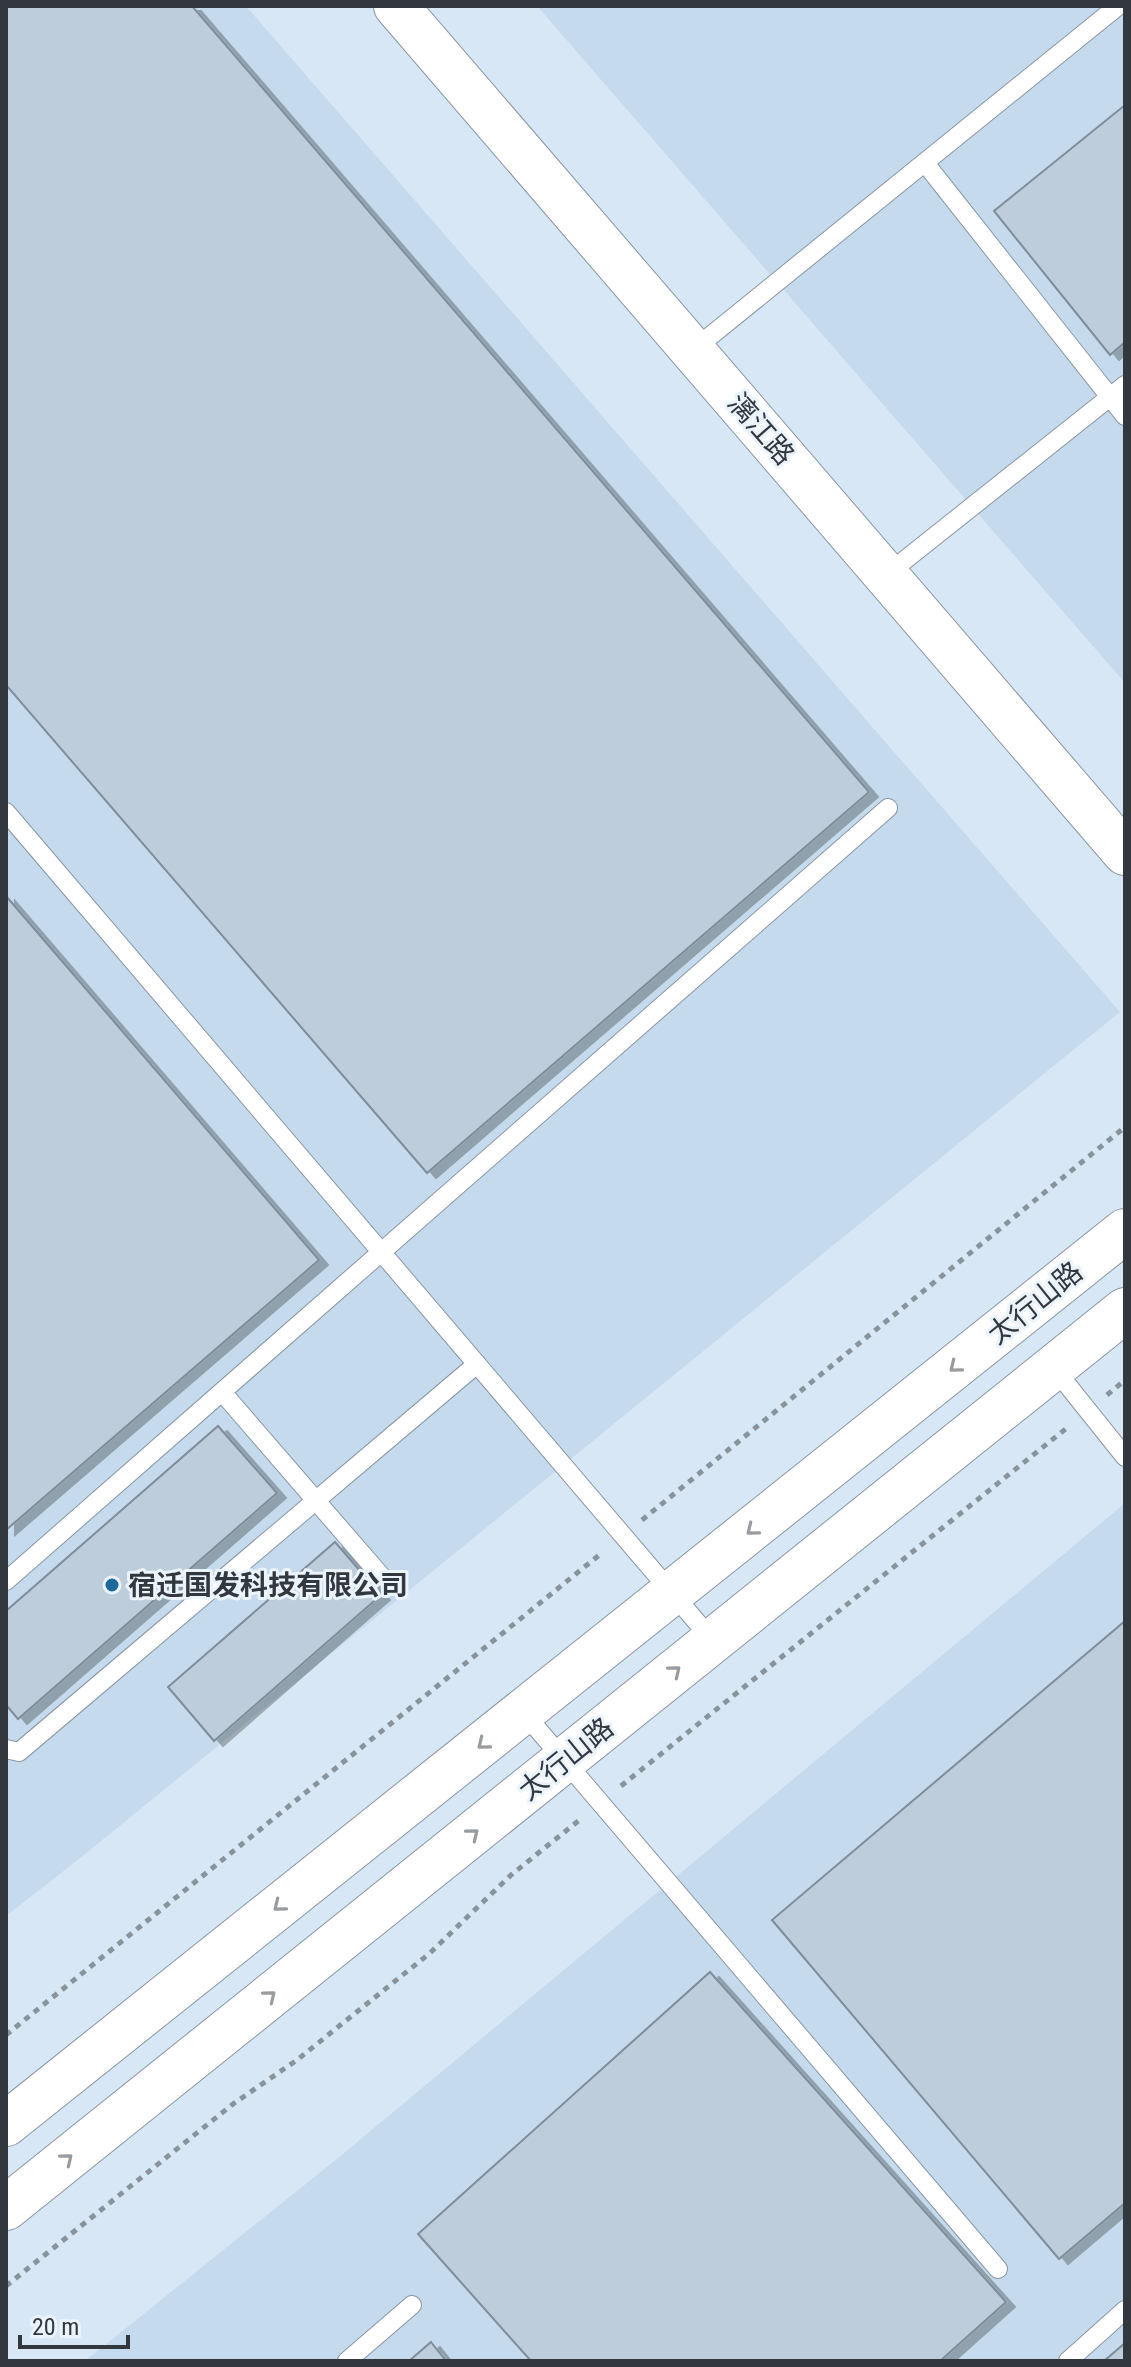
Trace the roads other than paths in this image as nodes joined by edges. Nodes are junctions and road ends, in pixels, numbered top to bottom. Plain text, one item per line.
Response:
1 (396, 6) edge
2 (1118, 6) edge
3 (925, 163) junction
4 (693, 350) junction
5 (1125, 385) edge
6 (1110, 397) junction
7 (1125, 416) edge
8 (886, 575) junction
9 (888, 808) dead end
10 (6, 812) edge
11 (1125, 853) edge
12 (1125, 1231) edge
13 (382, 1252) junction
14 (1125, 1310) edge
15 (477, 1364) junction
16 (1053, 1367) junction
17 (222, 1392) junction
18 (1125, 1457) edge
19 (316, 1500) junction
20 (382, 1577) dead end
21 (6, 1581) edge
22 (673, 1593) junction
23 (713, 1641) junction
24 (523, 1712) junction
25 (6, 1749) edge
26 (563, 1761) junction
27 (6, 2124) edge
28 (6, 2208) edge
29 (998, 2269) dead end
30 (412, 2305) dead end
31 (1125, 2310) edge
32 (347, 2361) edge
33 (1068, 2361) edge

1 - 4 street, 漓江路
2 - 3 lane
3 - 4 lane
3 - 6 lane
4 - 8 street, 漓江路
5 - 6 lane
6 - 7 lane
6 - 8 lane
8 - 11 street, 漓江路
9 - 13 lane
10 - 13 lane
12 -> 22 street, 太行山路
13 - 15 lane
13 - 17 lane
14 - 16 street, 太行山路
15 - 19 lane
15 - 22 lane
16 - 18 lane
16 - 23 street, 太行山路
17 - 19 lane
17 - 21 lane
19 - 20 lane
19 - 25 lane
22 - 23 lane
22 - 24 street, 太行山路
26 -> 23 street, 太行山路
24 - 26 lane
24 -> 27 street, 太行山路
28 -> 26 street, 太行山路
26 - 29 lane
30 - 32 lane
31 - 33 lane

